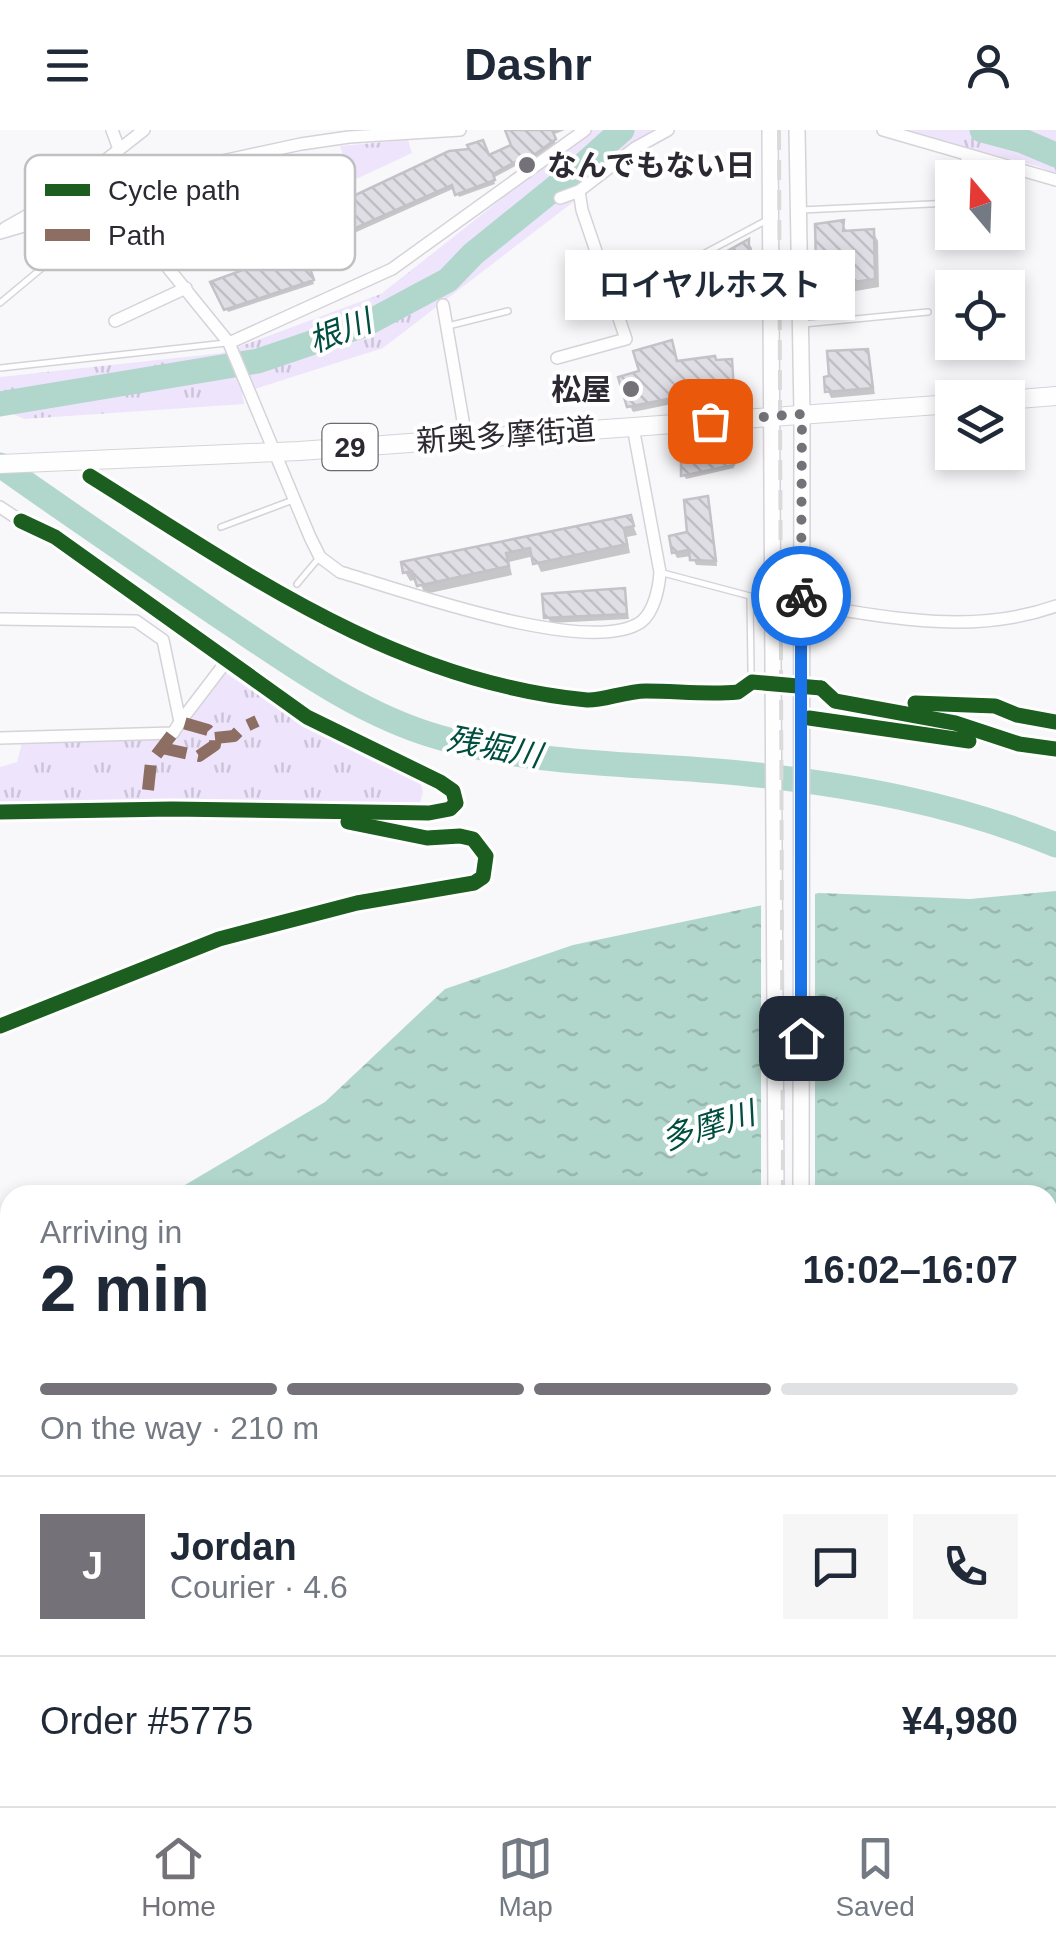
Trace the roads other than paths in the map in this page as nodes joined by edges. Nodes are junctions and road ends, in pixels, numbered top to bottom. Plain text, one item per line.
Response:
1 (112, 130) edge
2 (144, 130) edge
3 (460, 130) edge
4 (584, 130) edge
5 (668, 130) edge
6 (770, 130) edge
7 (797, 130) edge
8 (882, 130) edge
9 (120, 149) junction
10 (966, 152) junction
11 (112, 155) edge
12 (248, 155) edge
13 (964, 160) edge
14 (1056, 180) edge
15 (579, 191) junction
16 (560, 198) dead end
17 (935, 204) edge
18 (798, 210) junction
19 (25, 217) edge
20 (770, 218) junction
21 (25, 225) edge
22 (0, 232) edge
23 (40, 270) edge
24 (171, 270) edge
25 (186, 288) junction
26 (615, 301) junction
27 (0, 303) edge
28 (443, 305) dead end
29 (508, 311) dead end
30 (928, 312) dead end
31 (116, 321) dead end
32 (800, 324) junction
33 (446, 326) junction
34 (229, 343) junction
35 (557, 358) dead end
36 (0, 368) edge
37 (1056, 396) edge
38 (1025, 399) edge
39 (935, 405) edge
40 (802, 414) junction
41 (772, 416) junction
42 (633, 427) junction
43 (466, 438) junction
44 (276, 452) junction
45 (0, 464) edge
46 (296, 499) junction
47 (0, 507) edge
48 (0, 524) edge
49 (221, 527) dead end
50 (320, 557) junction
51 (660, 572) junction
52 (297, 584) dead end
53 (1056, 606) edge
54 (821, 607) dead end
55 (0, 619) edge
56 (222, 668) dead end
57 (760, 684) dead end
58 (180, 722) junction
59 (0, 738) edge
60 (776, 1185) edge
61 (801, 1185) edge

1 - 9 street
2 - 9 street
3 - 12 street
4 - 34 street
5 - 15 street
6 - 20 main road
7 - 18 main road
8 - 10 street
9 - 11 street
10 - 13 lane
10 - 14 street
15 - 16 street
15 - 26 street
17 - 18 lane
18 - 32 main road
19 - 22 street
20 - 26 lane
20 - 41 main road
21 - 22 street
23 - 27 lane
24 - 25 street
25 - 31 street
25 - 34 street
26 - 35 street
28 - 33 street
29 - 33 lane
30 - 32 lane
32 - 40 main road
33 - 43 street
34 - 36 lane
34 - 44 street
37 - 38 main road
39 - 40 main road, 新奥多摩街道 / 29
40 - 41 main road, 新奥多摩街道 / 29
40 - 61 main road
41 - 42 main road, 新奥多摩街道 / 29
41 - 60 main road
42 - 43 main road, 新奥多摩街道 / 29
42 - 51 street
43 - 44 main road, 新奥多摩街道 / 29
44 - 45 main road, 新奥多摩街道 / 29
44 - 46 street
46 - 49 lane
46 - 50 street
47 - 48 street
50 - 51 street
50 - 52 lane
51 - 57 lane
53 - 54 street
55 - 58 street
56 - 58 street
58 - 59 street

